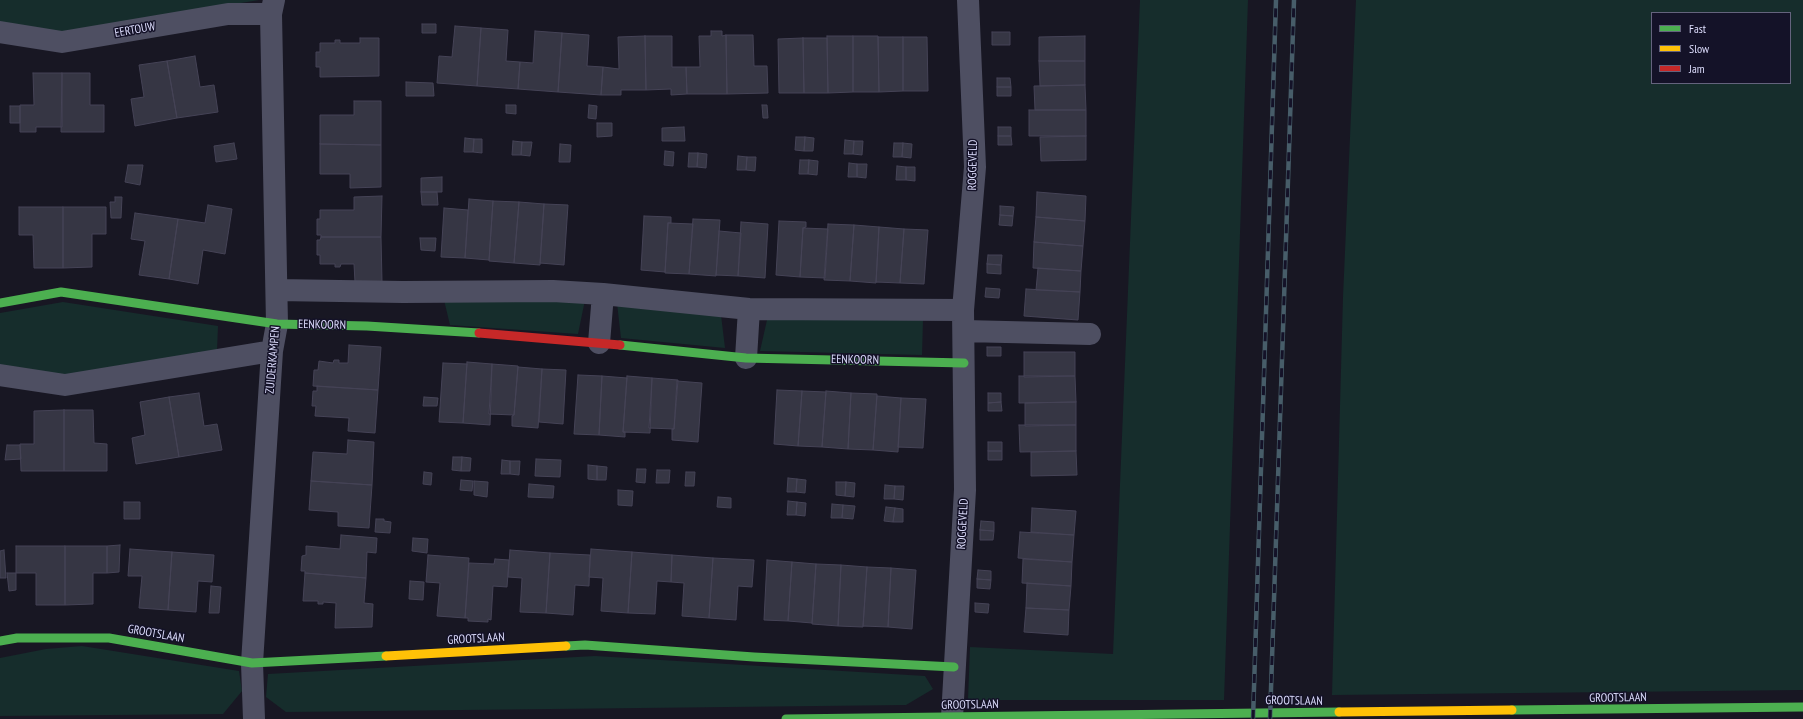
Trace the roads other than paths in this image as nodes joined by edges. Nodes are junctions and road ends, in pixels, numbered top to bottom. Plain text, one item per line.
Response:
1 (968, 0) edge
2 (273, 7) edge
3 (0, 32) edge
4 (277, 290) junction
5 (603, 294) junction
6 (0, 303) edge
7 (749, 309) junction
8 (964, 320) junction
9 (277, 324) junction
10 (1090, 334) dead end
11 (600, 343) junction
12 (272, 352) junction
13 (746, 358) junction
14 (964, 363) junction
15 (0, 376) edge
16 (0, 641) edge
17 (252, 663) junction
18 (954, 667) junction
19 (1803, 707) edge
20 (952, 717) junction
21 (254, 719) edge
22 (786, 719) edge

1 - 8 street, ROGGEVELD
2 - 3 street, EERTOUW
2 - 4 street, ZUIDERKAMPEN
4 - 5 street
4 - 9 street, ZUIDERKAMPEN
5 - 7 street
5 - 11 street
6 - 9 street, EENKOORN
7 - 8 street
7 - 13 street
8 - 10 street
8 - 14 street, ROGGEVELD
9 - 11 street, EENKOORN
9 - 12 street, ZUIDERKAMPEN
11 - 13 street, EENKOORN
12 - 15 street
12 - 17 street, ZUIDERKAMPEN
13 - 14 street, EENKOORN
14 - 18 street, ROGGEVELD
16 - 17 street, GROOTSLAAN
17 - 18 street, GROOTSLAAN
17 - 21 street, ZUIDERKAMPEN
18 - 20 street, ROGGEVELD
19 - 20 street, GROOTSLAAN
20 - 22 street, GROOTSLAAN

